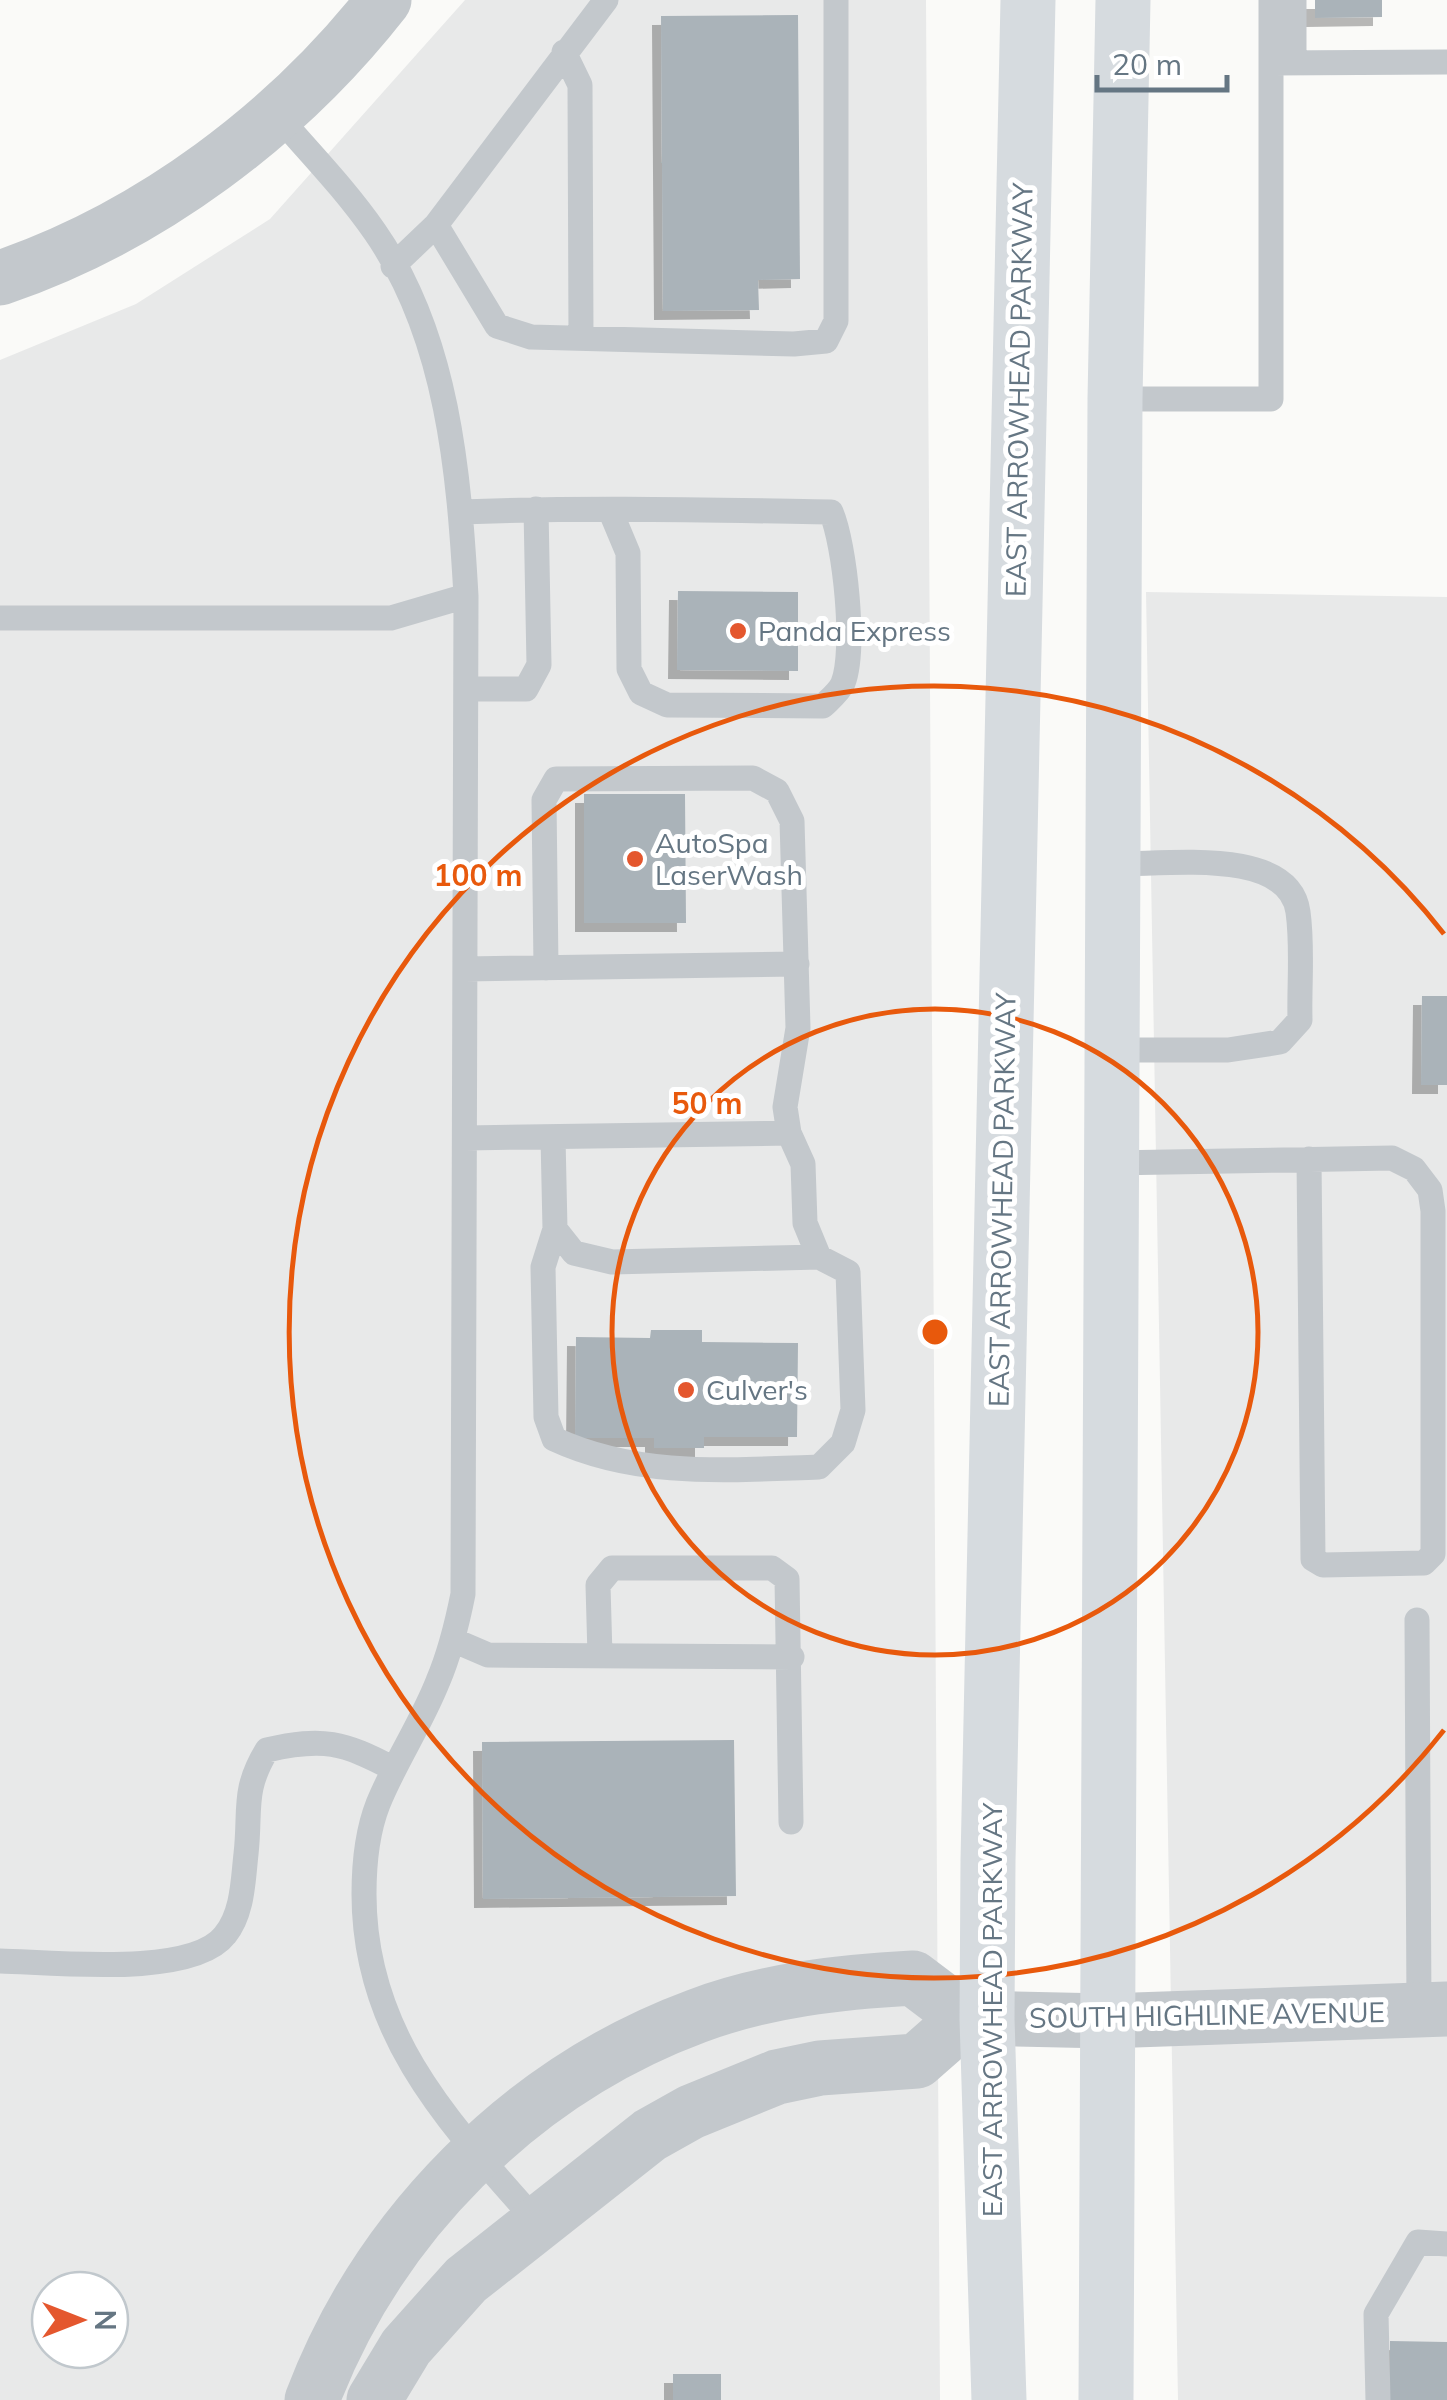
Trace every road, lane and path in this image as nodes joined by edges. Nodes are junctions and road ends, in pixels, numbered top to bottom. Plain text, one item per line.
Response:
1 (384, 0) edge
2 (606, 0) edge
3 (836, 0) edge
4 (1028, 0) edge
5 (1123, 0) edge
6 (1271, 0) edge
7 (1294, 0) edge
8 (564, 52) junction
9 (1447, 62) edge
10 (1283, 64) junction
11 (278, 114) junction
12 (436, 225) junction
13 (393, 266) junction
14 (0, 278) edge
15 (581, 338) junction
16 (1114, 400) junction
17 (536, 509) junction
18 (610, 510) junction
19 (461, 512) junction
20 (466, 596) junction
21 (0, 618) edge
22 (466, 689) junction
23 (1114, 864) junction
24 (797, 964) junction
25 (546, 968) junction
26 (466, 969) junction
27 (1112, 1050) junction
28 (789, 1133) junction
29 (553, 1137) junction
30 (466, 1138) junction
31 (1309, 1159) junction
32 (1110, 1163) junction
33 (555, 1229) junction
34 (819, 1257) junction
35 (1417, 1620) dead end
36 (453, 1640) junction
37 (600, 1656) junction
38 (792, 1657) junction
39 (394, 1769) junction
40 (791, 1822) dead end
41 (0, 1961) edge
42 (1433, 2009) edge
43 (976, 2018) junction
44 (1106, 2021) junction
45 (476, 2153) junction
46 (536, 2221) junction
47 (1447, 2244) edge
48 (312, 2400) edge
49 (374, 2400) edge
50 (998, 2400) edge
51 (1106, 2400) edge
52 (1378, 2400) edge

1 - 11 street
2 - 8 lane
3 - 15 lane
4 - 43 main road, EAST ARROWHEAD PARKWAY
5 - 16 main road
6 - 10 lane
7 - 10 lane
8 - 12 lane
8 - 15 lane
9 - 10 lane
10 - 16 lane
11 - 13 lane
11 - 14 street
12 - 13 lane
12 - 15 lane
13 - 19 lane
16 - 23 main road
17 - 18 lane
17 - 19 lane
17 - 22 lane
18 - 18 lane
19 - 20 lane
20 - 21 lane
20 - 22 lane
22 - 26 lane
23 - 27 main road
23 - 27 lane
24 - 25 lane
24 - 25 lane
24 - 28 lane
25 - 26 lane
26 - 30 lane
27 - 32 main road
28 - 29 lane
28 - 34 lane
29 - 30 lane
29 - 33 lane
30 - 36 lane
31 - 31 lane
31 - 32 lane
32 - 44 main road
33 - 34 lane
33 - 34 lane
35 - 42 lane
36 - 37 lane
36 - 39 lane
37 - 38 lane
37 - 38 lane
38 - 40 lane
39 - 41 lane
39 - 45 lane
42 - 44 street, SOUTH HIGHLINE AVENUE
43 - 44 street, SOUTH HIGHLINE AVENUE
43 - 45 street
43 - 46 street
43 - 50 main road, EAST ARROWHEAD PARKWAY
44 - 51 main road
45 - 46 lane
45 - 48 street
46 - 49 street
47 - 52 lane

